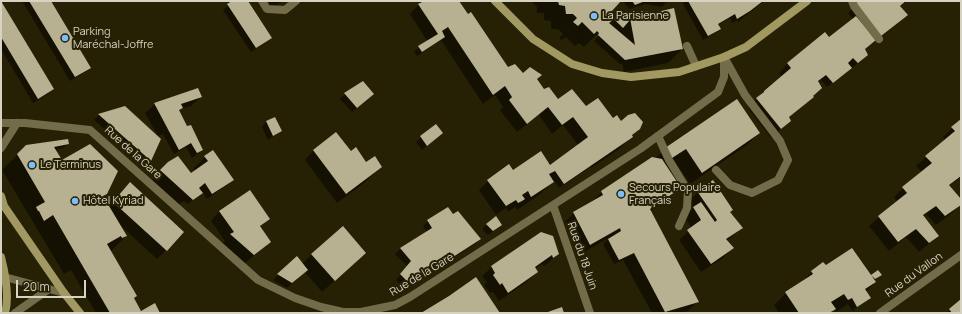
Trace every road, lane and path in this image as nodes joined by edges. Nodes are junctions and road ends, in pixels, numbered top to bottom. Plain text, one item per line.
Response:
1 (262, 1) edge
2 (296, 1) edge
3 (494, 1) edge
4 (807, 1) edge
5 (852, 1) edge
6 (879, 39) dead end
7 (687, 46) dead end
8 (724, 57) junction
9 (696, 66) junction
10 (1, 123) edge
11 (17, 124) junction
12 (658, 136) junction
13 (1, 148) edge
14 (716, 170) dead end
15 (1, 196) edge
16 (553, 205) junction
17 (679, 226) dead end
18 (961, 255) edge
19 (1, 257) edge
20 (4, 276) edge
21 (49, 289) junction
22 (64, 293) junction
23 (343, 312) edge
24 (5, 313) edge
25 (15, 313) edge
26 (80, 313) edge
27 (590, 313) edge
28 (880, 313) edge

1 - 2 street
3 - 9 main road
4 - 8 main road
5 - 6 street
7 - 9 street
8 - 9 main road
8 - 12 street, Rue de la Gare
8 - 14 street
10 - 11 street, Rue de la Gare
11 - 13 street
11 - 23 street, Rue de la Gare
12 - 16 street, Rue de la Gare
12 - 17 street
15 - 22 main road
16 - 23 street, Rue de la Gare
16 - 27 street, Rue du 18 Juin
18 - 28 street, Rue du Vallon
19 - 20 main road
20 - 21 street
20 - 24 main road
21 - 22 street
21 - 25 street
22 - 26 main road

